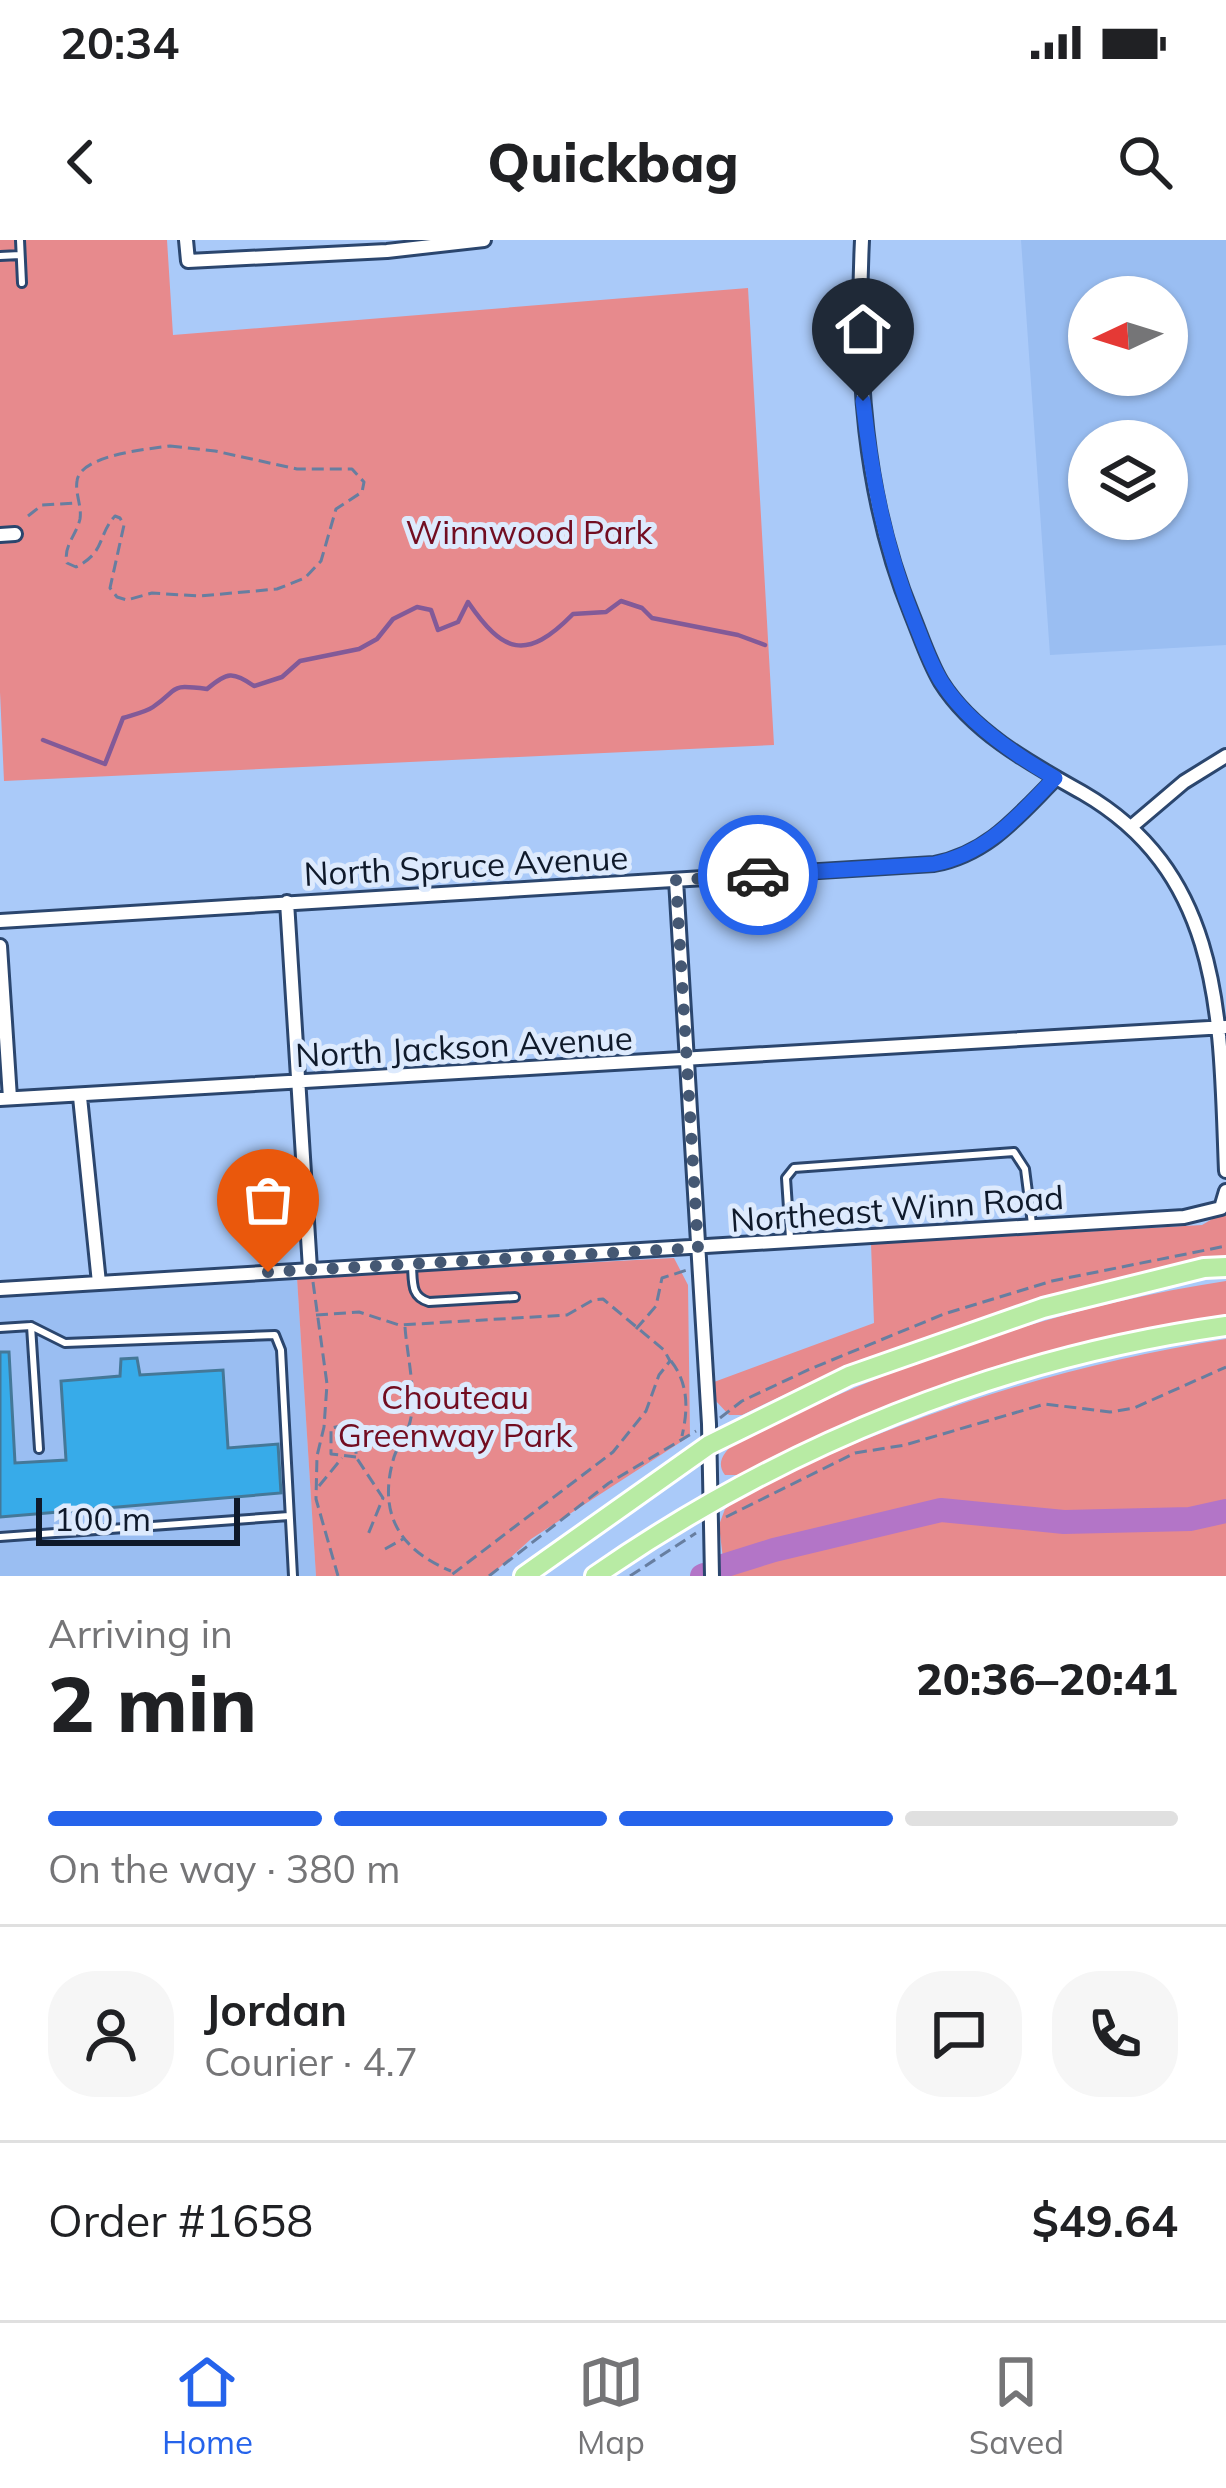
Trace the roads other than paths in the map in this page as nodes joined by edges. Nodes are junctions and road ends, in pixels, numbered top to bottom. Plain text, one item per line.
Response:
1 (20, 240) edge
2 (186, 240) edge
3 (484, 240) edge
4 (862, 240) edge
5 (21, 255) junction
6 (0, 256) edge
7 (22, 284) dead end
8 (1226, 756) edge
9 (1055, 778) junction
10 (1131, 827) junction
11 (676, 880) junction
12 (287, 902) junction
13 (0, 921) edge
14 (0, 946) edge
15 (1223, 1027) edge
16 (688, 1060) junction
17 (298, 1082) junction
18 (80, 1096) junction
19 (5, 1098) edge
20 (1226, 1171) edge
21 (1226, 1191) edge
22 (1033, 1227) junction
23 (790, 1242) junction
24 (698, 1248) junction
25 (411, 1262) junction
26 (1226, 1267) edge
27 (310, 1269) junction
28 (99, 1283) junction
29 (0, 1289) edge
30 (515, 1297) dead end
31 (31, 1326) junction
32 (1226, 1326) edge
33 (0, 1328) edge
34 (709, 1445) junction
35 (39, 1449) dead end
36 (709, 1502) junction
37 (289, 1516) junction
38 (0, 1537) edge
39 (293, 1576) edge
40 (524, 1576) edge
41 (595, 1576) edge
42 (712, 1576) edge

1 - 5 lane
2 - 3 street
4 - 9 street
5 - 6 lane
5 - 7 lane
8 - 10 street
9 - 10 street
9 - 11 street, North Spruce Avenue
10 - 15 street
11 - 12 street, North Spruce Avenue
11 - 16 street
12 - 13 street, North Spruce Avenue
12 - 17 street
14 - 19 street
15 - 16 street, North Jackson Avenue
15 - 20 street
16 - 17 street, North Jackson Avenue
16 - 24 street
17 - 18 street, North Jackson Avenue
17 - 27 street
18 - 19 street, North Jackson Avenue
18 - 28 street
21 - 22 street, Northeast Winn Road
22 - 23 street, Northeast Winn Road
22 - 23 lane
23 - 24 street, Northeast Winn Road
24 - 25 street, Northeast Winn Road
24 - 34 street
25 - 27 street, Northeast Winn Road
25 - 30 lane
26 - 34 main road
27 - 28 street, Northeast Winn Road
28 - 29 street, Northeast Winn Road
31 - 33 lane
31 - 35 lane
31 - 37 lane
32 - 36 main road
34 - 36 street
34 - 40 main road
36 - 41 main road
36 - 42 street
37 - 38 lane
37 - 39 lane

